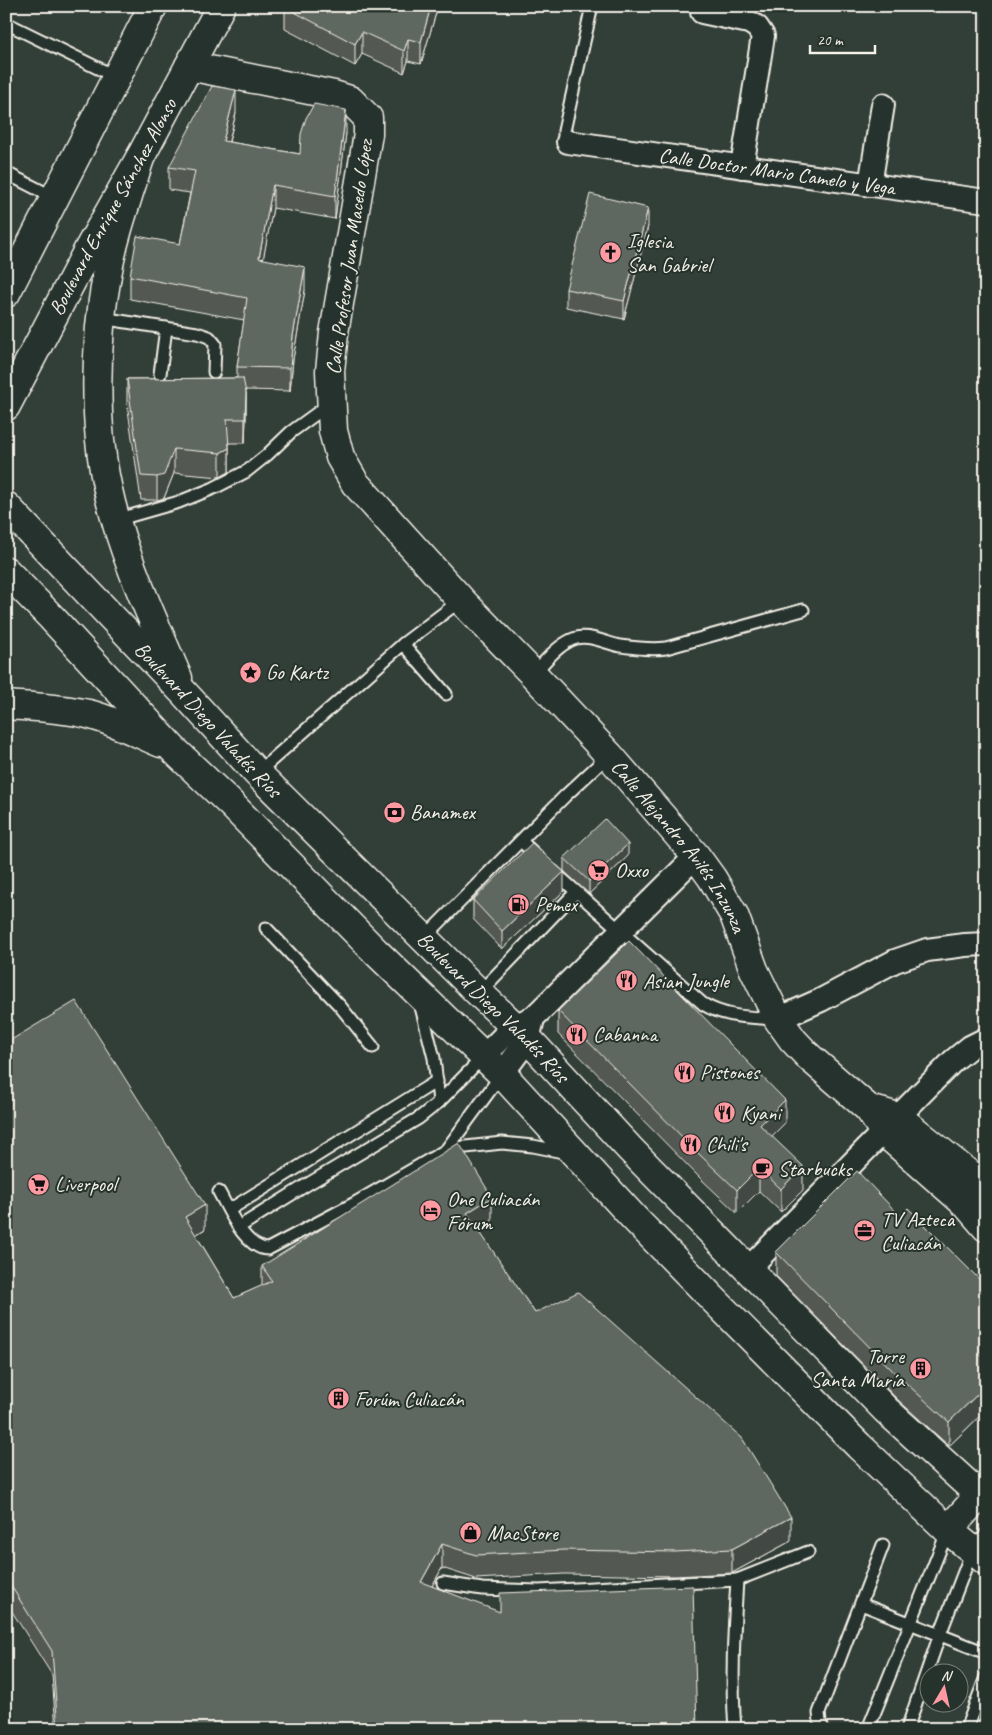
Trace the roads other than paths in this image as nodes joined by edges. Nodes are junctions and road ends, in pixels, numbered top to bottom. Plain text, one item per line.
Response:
1 (153, 6) edge
2 (221, 6) edge
3 (592, 6) edge
4 (702, 12) dead end
5 (6, 23) edge
6 (189, 66) junction
7 (116, 77) junction
8 (883, 105) dead end
9 (568, 142) joint
10 (140, 158) junction
11 (742, 167) junction
12 (6, 173) edge
13 (870, 184) junction
14 (55, 198) junction
15 (986, 201) edge
16 (6, 294) edge
17 (101, 318) junction
18 (166, 328) junction
19 (214, 372) dead end
20 (160, 374) dead end
21 (331, 403) junction
22 (6, 406) edge
23 (6, 506) edge
24 (116, 520) junction
25 (6, 571) edge
26 (461, 600) junction
27 (803, 610) dead end
28 (403, 644) junction
29 (533, 674) junction
30 (184, 693) junction
31 (446, 694) dead end
32 (6, 706) edge
33 (173, 749) junction
34 (609, 755) junction
35 (257, 773) junction
36 (521, 840) junction
37 (696, 856) junction
38 (576, 892) junction
39 (266, 928) dead end
40 (622, 931) junction
41 (424, 938) junction
42 (986, 944) edge
43 (416, 991) junction
44 (479, 993) junction
45 (778, 1019) junction
46 (525, 1028) junction
47 (986, 1038) edge
48 (373, 1047) dead end
49 (493, 1065) junction
50 (437, 1081) junction
51 (439, 1102) junction
52 (891, 1125) junction
53 (337, 1143) junction
54 (446, 1150) junction
55 (576, 1155) junction
56 (348, 1161) junction
57 (986, 1188) edge
58 (219, 1192) dead end
59 (229, 1210) junction
60 (239, 1227) junction
61 (986, 1227) edge
62 (748, 1268) junction
63 (984, 1495) edge
64 (948, 1530) junction
65 (883, 1545) dead end
66 (981, 1549) edge
67 (808, 1552) dead end
68 (737, 1580) junction
69 (443, 1583) dead end
70 (861, 1604) junction
71 (910, 1622) junction
72 (940, 1634) junction
73 (986, 1652) edge
74 (986, 1677) edge
75 (735, 1729) edge
76 (823, 1729) edge
77 (868, 1729) edge
78 (907, 1729) edge
79 (966, 1729) edge

1 - 7 main road
2 - 6 main road, Boulevard Enrique Sánchez Alonso
3 - 9 lane
4 - 11 street
5 - 7 lane
6 - 10 main road, Boulevard Enrique Sánchez Alonso
6 - 21 main road, Calle Profesor Juan Macedo López
7 - 14 main road
8 - 13 street
9 - 11 street, Calle Doctor Mario Camelo y Vega
10 - 17 main road
10 - 22 main road, Boulevard Enrique Sánchez Alonso
11 - 13 street, Calle Doctor Mario Camelo y Vega
12 - 14 lane
13 - 15 street, Calle Doctor Mario Camelo y Vega
14 - 16 main road
17 - 18 lane
17 - 24 main road
18 - 19 lane
18 - 20 lane
21 - 24 lane
21 - 26 main road, Calle Profesor Juan Macedo López
23 - 30 main road, Boulevard Diego Valadés Ríos
24 - 30 main road
25 - 33 main road, Boulevard Diego Valadés Ríos
26 - 28 lane
26 - 29 main road, Calle Alejandro Avilés Inzunza
27 - 29 lane
28 - 31 lane
28 - 35 lane
29 - 34 main road, Calle Alejandro Avilés Inzunza
30 - 35 main road, Boulevard Diego Valadés Ríos
32 - 33 main road
33 - 43 main road, Boulevard Diego Valadés Ríos
34 - 36 lane
34 - 37 main road, Calle Alejandro Avilés Inzunza
35 - 41 main road, Boulevard Diego Valadés Ríos
36 - 38 lane
36 - 41 lane
37 - 40 street
37 - 45 main road, Calle Alejandro Avilés Inzunza
38 - 40 lane
38 - 44 lane
39 - 48 lane
40 - 45 lane
40 - 46 street
41 - 44 main road, Boulevard Diego Valadés Ríos
42 - 45 street
43 - 49 main road, Boulevard Diego Valadés Ríos
43 - 50 lane
44 - 46 main road, Boulevard Diego Valadés Ríos
45 - 52 main road, Calle Alejandro Avilés Inzunza
46 - 49 street
46 - 62 main road, Boulevard Diego Valadés Ríos
47 - 52 street
49 - 51 lane
49 - 54 lane
49 - 55 main road, Boulevard Diego Valadés Ríos
50 - 51 lane
50 - 53 lane
51 - 56 lane
52 - 57 main road, Calle Alejandro Avilés Inzunza
52 - 61 main road, Calle Alejandro Avilés Inzunza
52 - 62 street
53 - 56 lane
53 - 59 lane
54 - 55 lane
54 - 60 lane
55 - 64 main road, Boulevard Diego Valadés Ríos
56 - 60 lane
58 - 59 lane
59 - 60 lane
62 - 63 main road, Boulevard Diego Valadés Ríos
63 - 64 main road
64 - 66 main road, Boulevard Diego Valadés Ríos
64 - 71 lane
65 - 70 lane
66 - 72 lane
67 - 68 lane
68 - 69 lane
68 - 75 lane
70 - 71 lane
70 - 76 lane
71 - 72 lane
71 - 77 lane
72 - 73 lane
72 - 78 lane
74 - 79 lane

